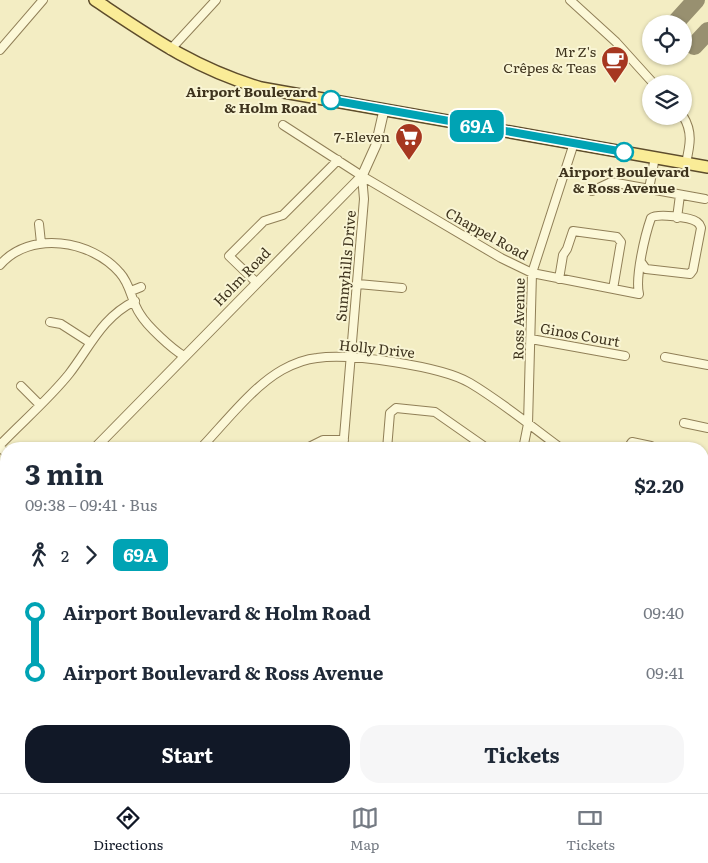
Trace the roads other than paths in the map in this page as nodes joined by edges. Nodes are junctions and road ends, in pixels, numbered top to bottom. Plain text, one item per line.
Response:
1 (42, 0) edge
2 (95, 0) edge
3 (216, 0) edge
4 (570, 0) edge
5 (0, 50) edge
6 (170, 50) junction
7 (646, 75) edge
8 (384, 110) junction
9 (283, 125) dead end
10 (688, 125) edge
11 (574, 143) junction
12 (655, 158) junction
13 (338, 160) junction
14 (686, 163) junction
15 (708, 167) edge
16 (362, 176) junction
17 (649, 189) junction
18 (592, 191) dead end
19 (680, 194) junction
20 (705, 199) dead end
21 (677, 218) junction
22 (39, 224) dead end
23 (41, 243) junction
24 (641, 262) junction
25 (0, 265) edge
26 (532, 273) junction
27 (559, 279) junction
28 (257, 282) junction
29 (358, 284) junction
30 (140, 287) dead end
31 (402, 288) dead end
32 (613, 289) junction
33 (131, 291) junction
34 (135, 301) junction
35 (50, 322) dead end
36 (531, 339) junction
37 (89, 342) junction
38 (184, 356) junction
39 (625, 356) dead end
40 (665, 357) dead end
41 (351, 358) junction
42 (708, 366) edge
43 (21, 386) dead end
44 (39, 404) junction
45 (528, 424) junction
46 (684, 424) dead end
47 (708, 428) edge
48 (4, 442) edge
49 (101, 442) edge
50 (207, 442) edge
51 (319, 442) edge
52 (331, 442) edge
53 (343, 442) edge
54 (388, 442) edge
55 (478, 442) edge
56 (525, 442) edge
57 (552, 442) edge

1 - 5 street
2 - 6 main road
3 - 6 street
4 - 7 street
6 - 8 main road
8 - 11 main road
8 - 16 street, Holm Road
9 - 13 street, Chappel Road
10 - 14 street
11 - 12 main road
11 - 26 street, Ross Avenue
12 - 14 main road
12 - 17 street
13 - 16 street, Chappel Road
13 - 28 street
14 - 15 main road
16 - 26 street, Chappel Road
16 - 28 street, Holm Road
16 - 29 street, Sunnyhills Drive
17 - 18 street
17 - 19 street
19 - 20 street
19 - 21 street
21 - 24 street
21 - 24 street
22 - 23 street
23 - 25 street
23 - 33 street
24 - 32 street, Chappel Road
26 - 27 street, Chappel Road
26 - 36 street, Ross Avenue
27 - 32 street, Chappel Road
27 - 32 street
28 - 38 street, Holm Road
29 - 31 street
29 - 41 street, Sunnyhills Drive
30 - 33 street
33 - 34 street
34 - 37 street
34 - 38 street
35 - 37 street
36 - 39 street, Ginos Court
36 - 45 street, Ross Avenue
37 - 44 street
38 - 49 street, Holm Road
40 - 42 street
41 - 45 street, Holly Drive
41 - 50 street, Holly Drive
41 - 53 street, Sunnyhills Drive
43 - 44 street
44 - 48 street
45 - 56 street, Ross Avenue
45 - 57 street, Holly Drive
46 - 47 street
51 - 52 street
54 - 55 street

